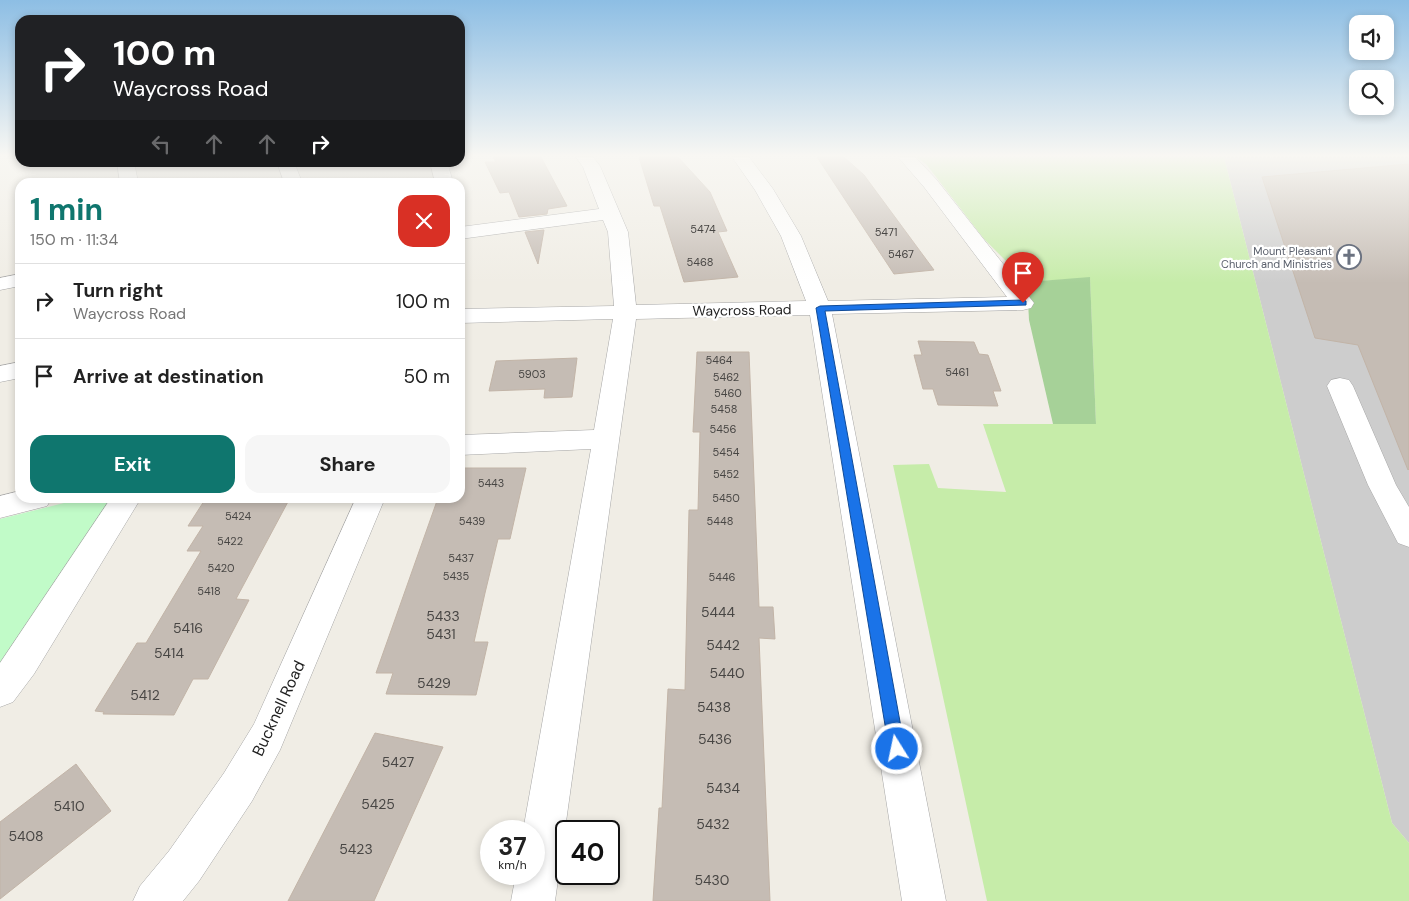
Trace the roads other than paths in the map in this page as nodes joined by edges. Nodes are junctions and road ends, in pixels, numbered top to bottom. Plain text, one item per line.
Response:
1 (605, 199) edge
2 (770, 199) edge
3 (942, 199) edge
4 (611, 213) junction
5 (465, 231) edge
6 (15, 281) edge
7 (0, 284) edge
8 (820, 308) junction
9 (626, 312) junction
10 (465, 316) edge
11 (15, 371) edge
12 (0, 374) edge
13 (1340, 386) dead end
14 (605, 439) junction
15 (465, 445) edge
16 (16, 503) edge
17 (123, 503) edge
18 (368, 503) edge
19 (0, 507) edge
20 (1409, 534) edge
21 (0, 690) edge
22 (155, 901) edge
23 (533, 901) edge
24 (924, 901) edge

1 - 4 street
2 - 8 street
3 - 8 street, Waycross Road
4 - 5 street
4 - 9 street
6 - 7 street
8 - 9 street, Waycross Road
8 - 24 street
9 - 10 street, Waycross Road
9 - 14 street
11 - 12 street
13 - 20 street
14 - 15 street
14 - 23 street
16 - 19 street
17 - 21 street
18 - 22 street, Bucknell Road

